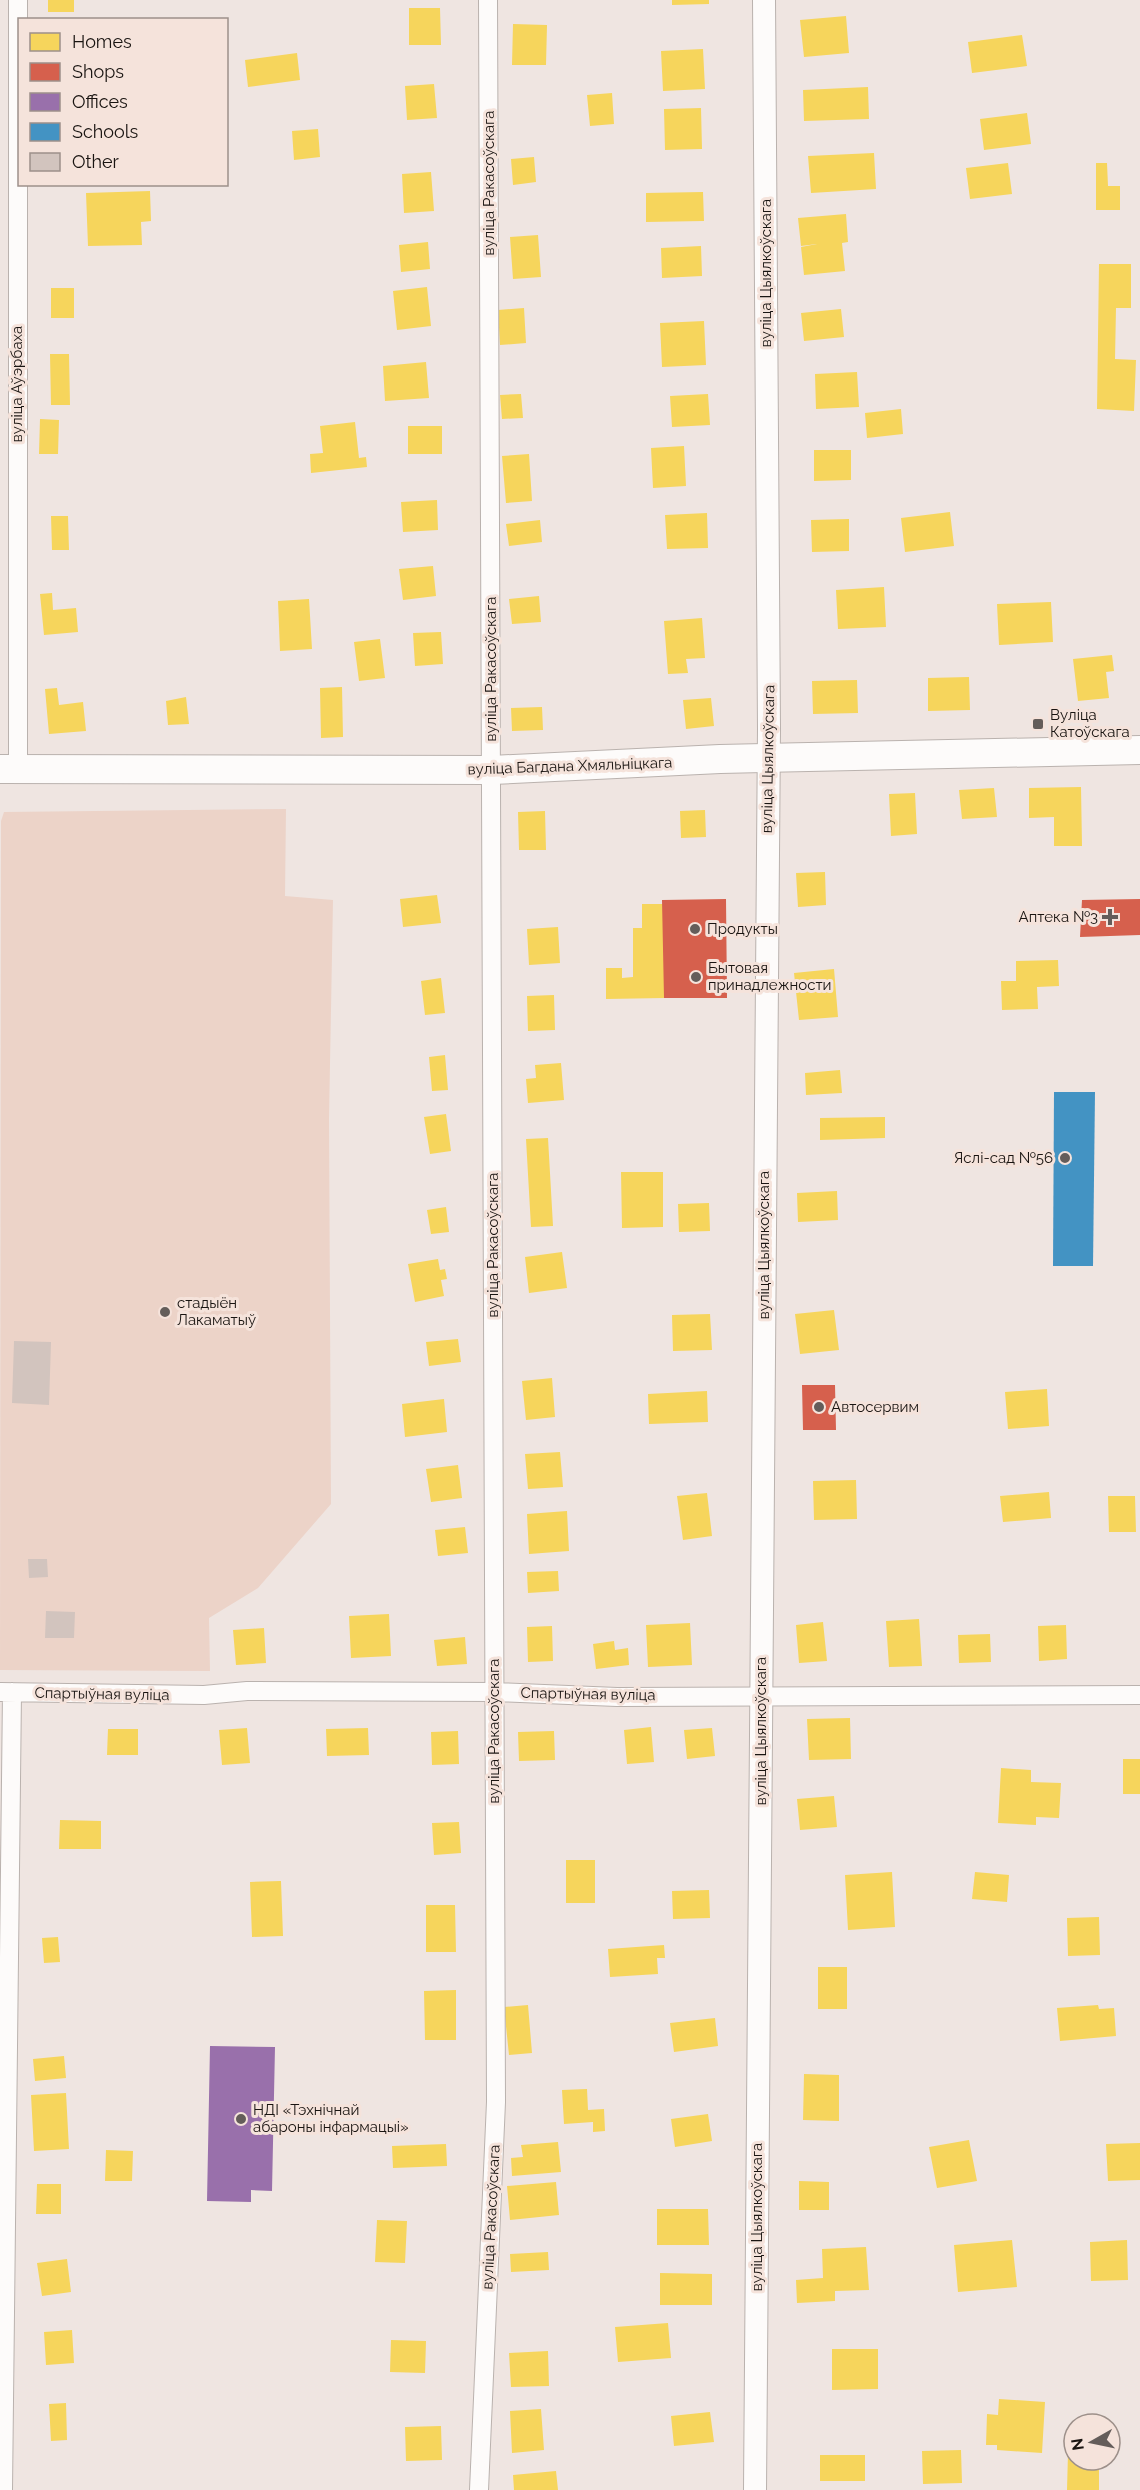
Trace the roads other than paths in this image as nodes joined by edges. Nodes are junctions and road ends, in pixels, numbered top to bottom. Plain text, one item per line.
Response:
1 (18, 0) edge
2 (488, 0) edge
3 (764, 0) edge
4 (1140, 750) edge
5 (769, 759) junction
6 (9, 769) edge
7 (492, 770) junction
8 (6, 1692) edge
9 (495, 1692) junction
10 (761, 1695) junction
11 (1140, 1695) edge
12 (3, 2490) edge
13 (479, 2490) edge
14 (755, 2490) edge

1 - 6 street, вуліца Аўэрбаха
2 - 7 street, вуліца Ракасоўскага
3 - 5 street, вуліца Цыялкоўскага
4 - 5 main road, вуліца Багдана Хмяльніцкага
5 - 7 main road, вуліца Багдана Хмяльніцкага
5 - 10 street, вуліца Цыялкоўскага
6 - 7 main road, вуліца Багдана Хмяльніцкага
7 - 9 street, вуліца Ракасоўскага
8 - 9 street, Спартыўная вуліца
8 - 12 street
9 - 10 street, Спартыўная вуліца
9 - 13 street, вуліца Ракасоўскага
10 - 11 street, Спартыўная вуліца
10 - 14 street, вуліца Цыялкоўскага

